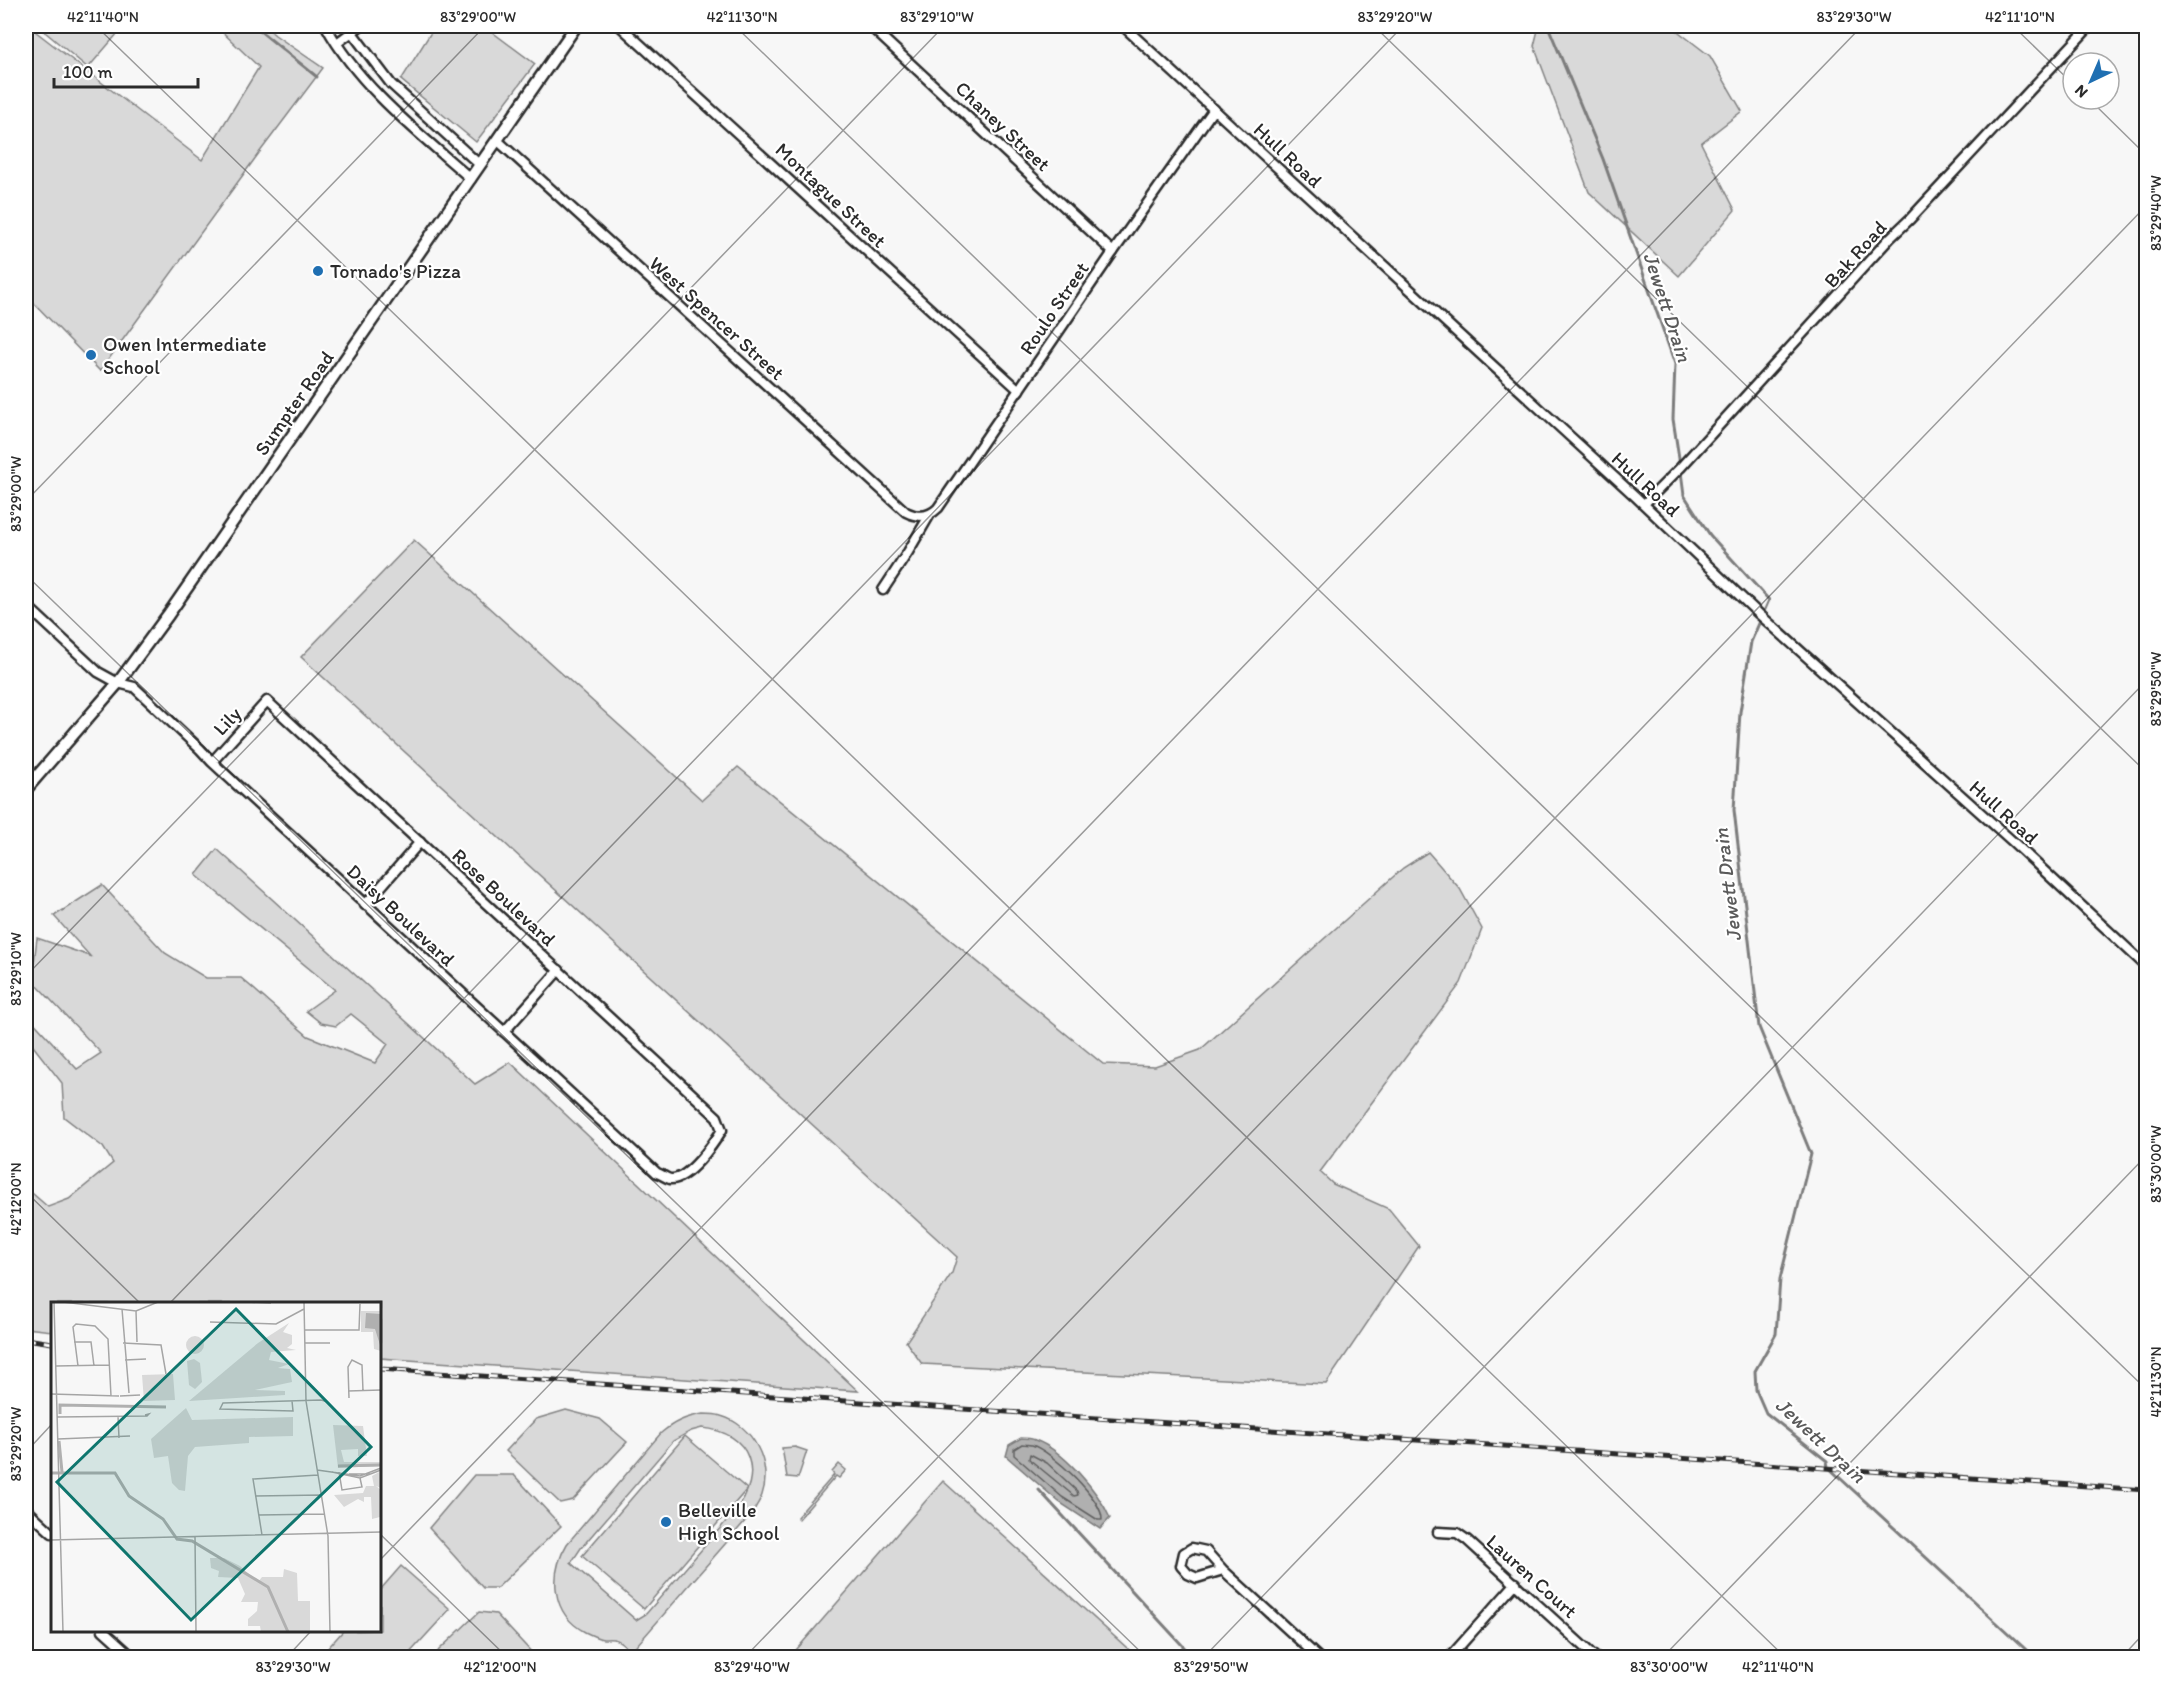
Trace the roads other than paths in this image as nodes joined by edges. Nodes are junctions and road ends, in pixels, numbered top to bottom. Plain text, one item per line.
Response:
1 (326, 26) edge
2 (360, 26) edge
3 (576, 26) edge
4 (620, 26) edge
5 (870, 26) edge
6 (1123, 26) edge
7 (2090, 26) edge
8 (349, 29) edge
9 (337, 43) junction
10 (1214, 109) junction
11 (497, 140) junction
12 (480, 165) junction
13 (471, 179) junction
14 (1113, 252) junction
15 (1019, 390) junction
16 (1644, 504) junction
17 (929, 516) junction
18 (883, 590) dead end
19 (26, 605) edge
20 (118, 683) junction
21 (267, 701) joint
22 (212, 762) junction
23 (26, 789) edge
24 (420, 842) junction
25 (364, 905) junction
26 (2146, 966) edge
27 (559, 970) junction
28 (504, 1032) junction
29 (661, 1174) joint
30 (26, 1509) edge
31 (51, 1532) edge
32 (1438, 1532) dead end
33 (1223, 1570) junction
34 (1515, 1583) junction
35 (105, 1632) edge
36 (134, 1658) edge
37 (1319, 1658) edge
38 (1449, 1658) edge
39 (1596, 1658) edge

1 - 9 street
2 - 8 street
3 - 11 street, Sumpter Road
4 - 15 street, Montague Street
5 - 14 street, Chaney Street
6 - 10 street, Hull Road
7 - 16 street, Bak Road
8 - 9 street
8 - 12 street
9 - 13 street
10 - 14 street, Roulo Street
10 - 16 street, Hull Road
11 - 12 street, Sumpter Road
11 - 17 street, West Spencer Street
12 - 13 street, Sumpter Road
13 - 20 street, Sumpter Road
14 - 15 street, Roulo Street
15 - 17 street, Roulo Street
16 - 26 street, Hull Road
17 - 18 street, Roulo Street
19 - 20 street, Daisy Boulevard
20 - 22 street, Daisy Boulevard
20 - 23 street, Sumpter Road
21 - 22 street, Lily
21 - 24 street, Rose Boulevard
22 - 25 street, Daisy Boulevard
24 - 25 street
24 - 27 street, Rose Boulevard
25 - 28 street, Daisy Boulevard
27 - 28 street
27 - 29 street, Rose Boulevard
28 - 29 street, Daisy Boulevard
30 - 31 street
32 - 34 street, Lauren Court
33 - 33 street
33 - 37 street
34 - 38 street
34 - 39 street, Lauren Court
35 - 36 street

